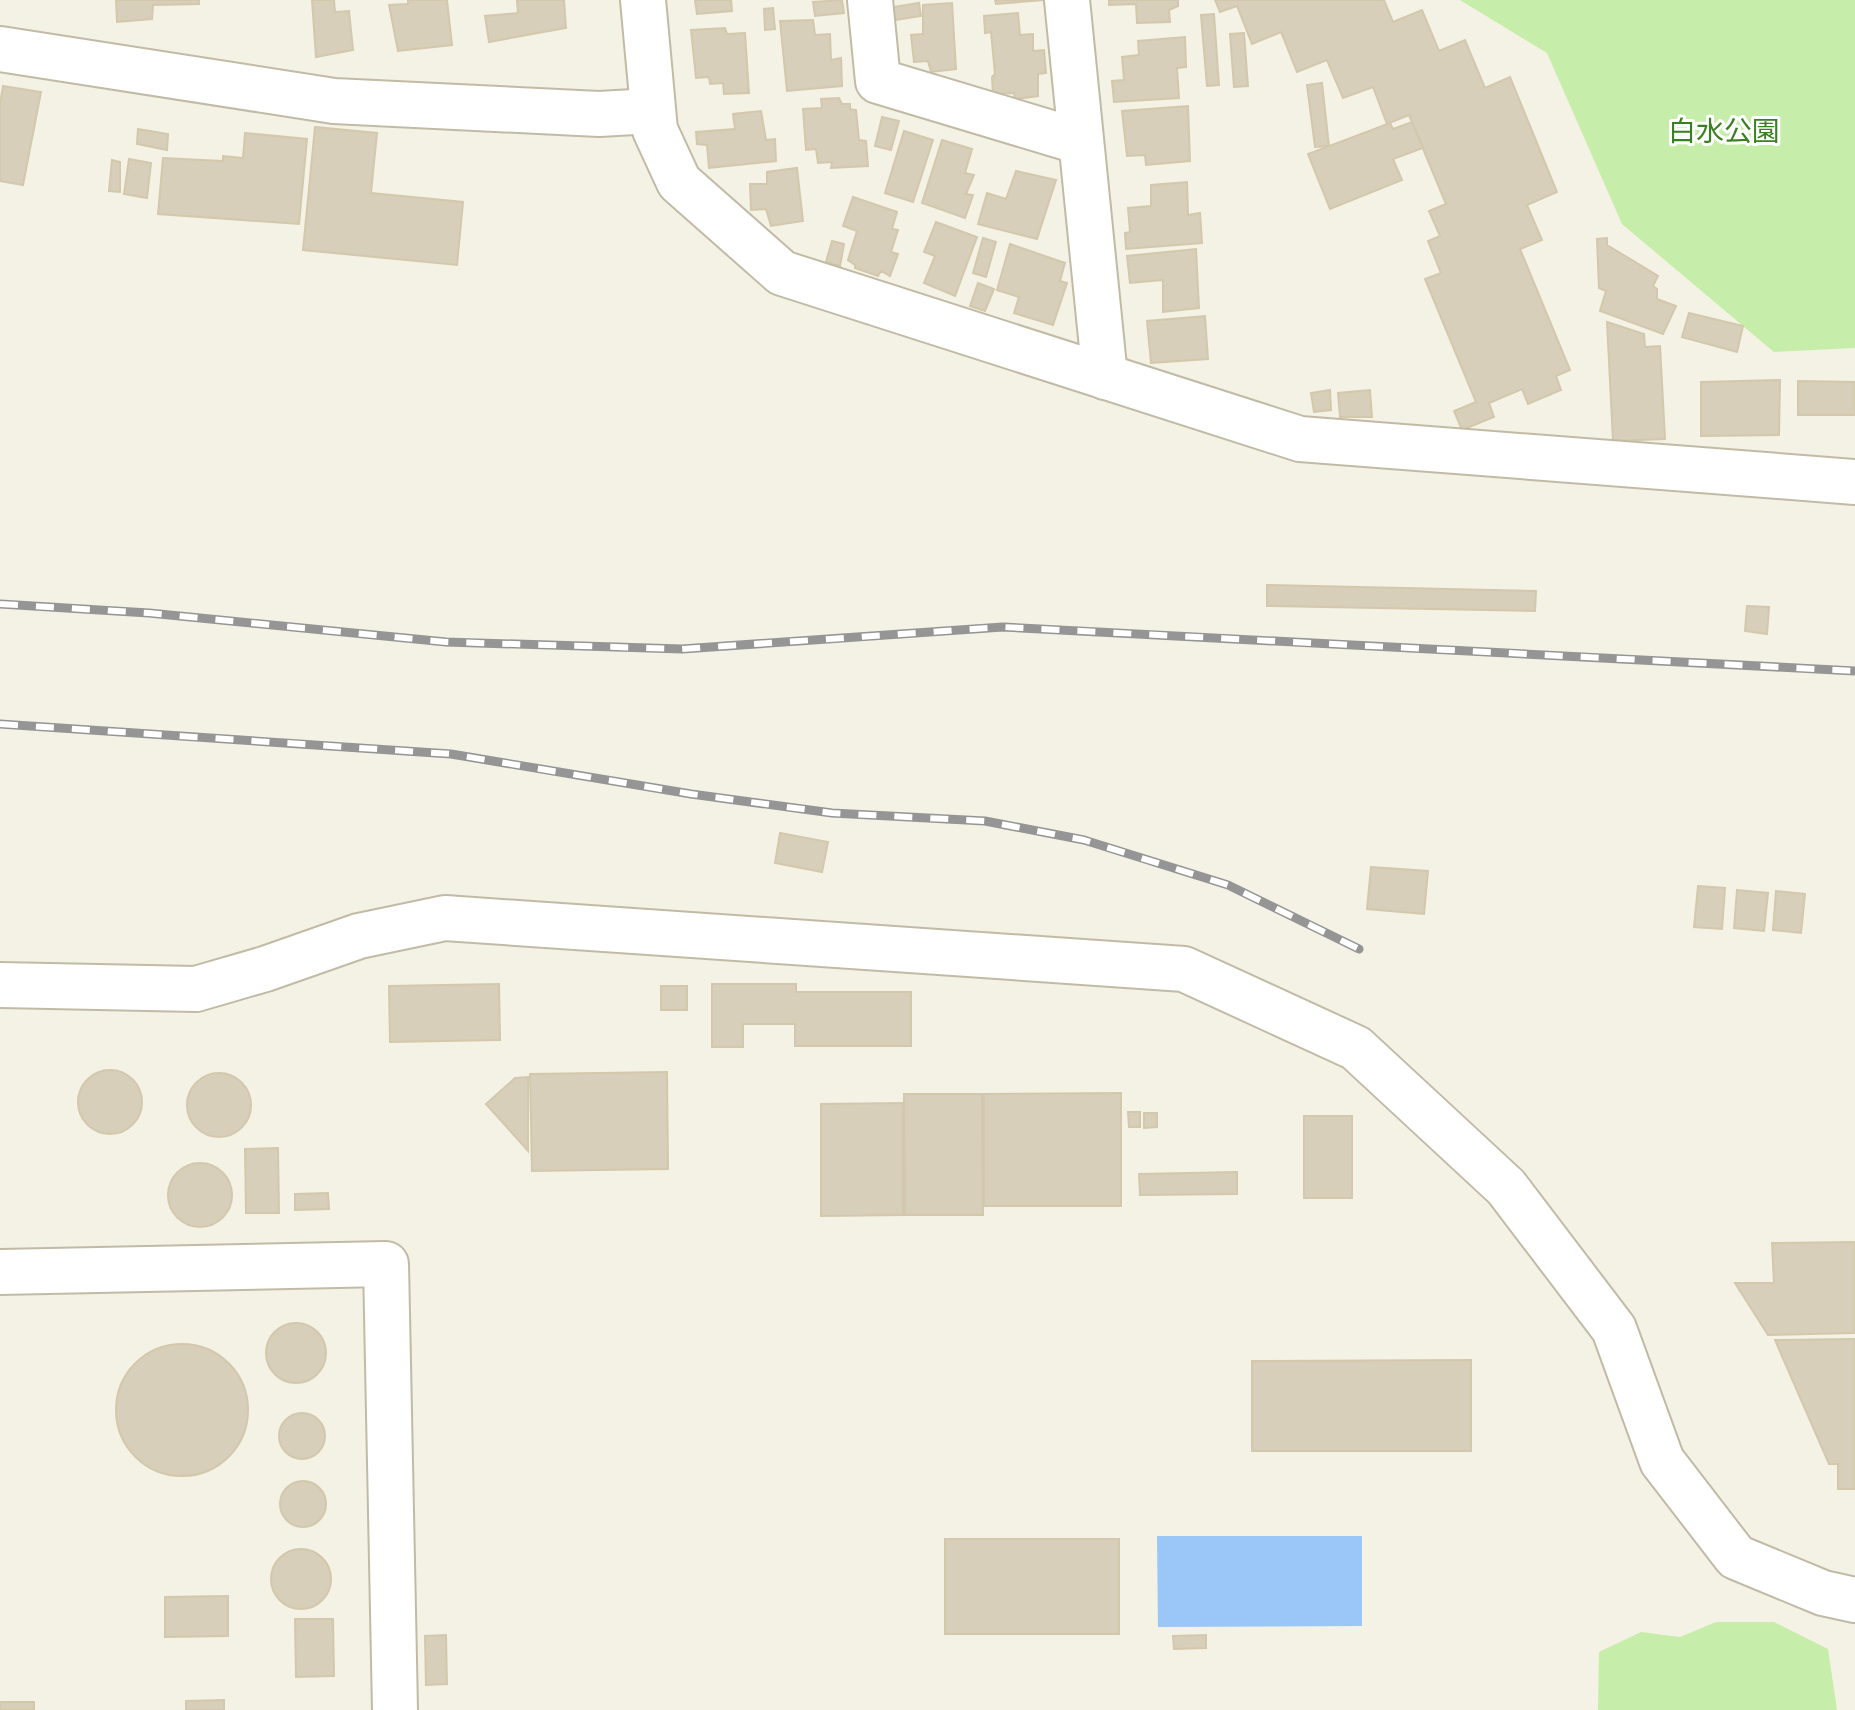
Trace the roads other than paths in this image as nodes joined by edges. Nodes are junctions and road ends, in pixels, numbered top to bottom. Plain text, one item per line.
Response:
1 (643, 0) edge
2 (870, 0) edge
3 (1067, 0) edge
4 (0, 49) edge
5 (652, 111) junction
6 (1081, 142) junction
7 (1105, 377) junction
8 (1855, 482) edge
9 (0, 985) edge
10 (0, 1272) edge
11 (1855, 1600) edge
12 (395, 1710) edge

1 - 5 street
2 - 6 street
3 - 6 street
4 - 5 street
5 - 7 street
6 - 7 street
7 - 8 street
9 - 11 street
10 - 12 street

